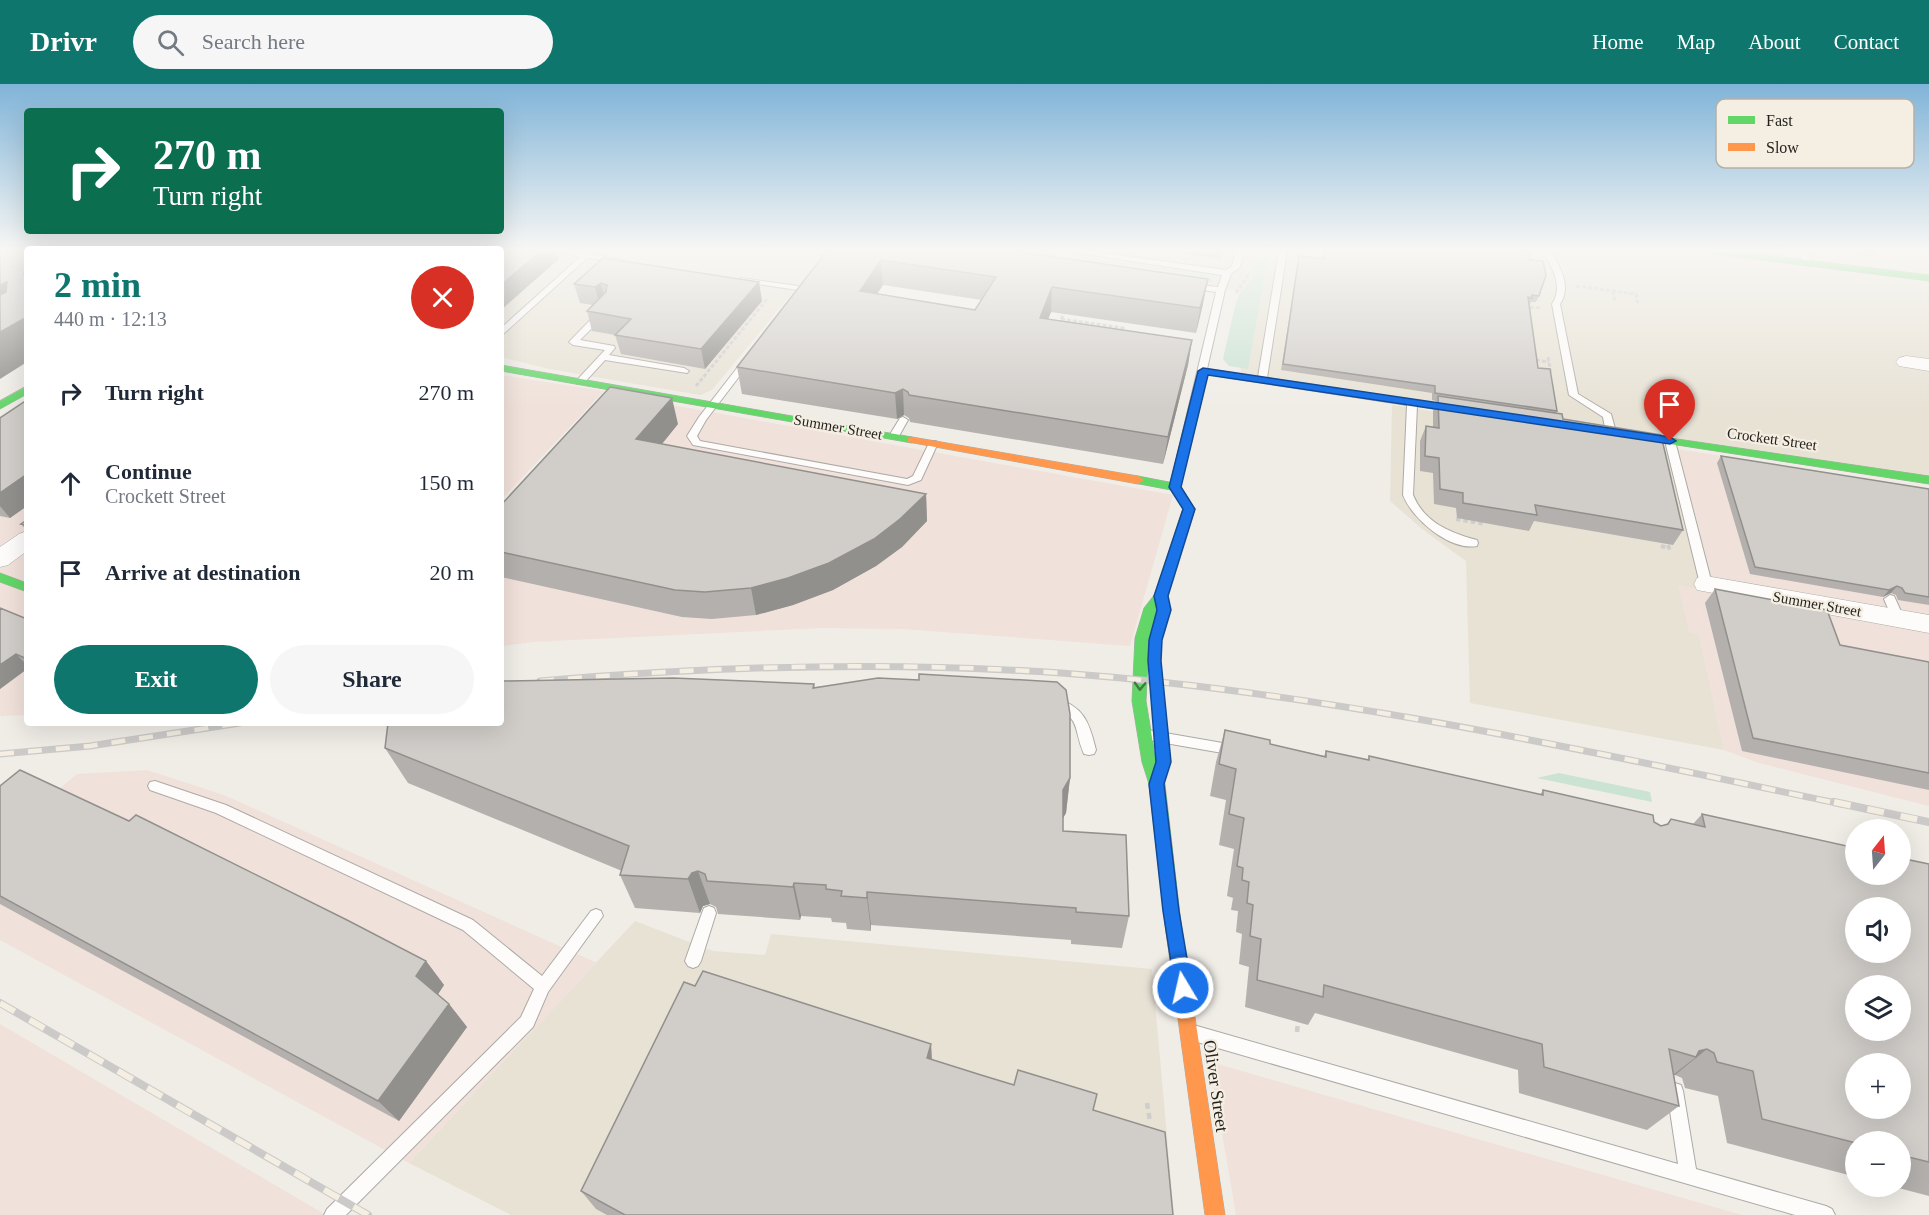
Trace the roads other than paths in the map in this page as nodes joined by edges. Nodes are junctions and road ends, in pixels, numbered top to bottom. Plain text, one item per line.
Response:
1 (533, 304) edge
2 (1218, 304) edge
3 (1274, 304) edge
4 (1556, 304) edge
5 (607, 308) edge
6 (504, 330) edge
7 (754, 352) edge
8 (603, 357) junction
9 (1906, 362) dead end
10 (1929, 365) edge
11 (504, 371) edge
12 (684, 371) dead end
13 (1203, 371) junction
14 (1262, 380) junction
15 (580, 382) junction
16 (24, 391) edge
17 (1412, 403) junction
18 (713, 405) junction
19 (0, 406) edge
20 (1459, 410) edge
21 (903, 420) dead end
22 (1588, 429) edge
23 (1611, 432) junction
24 (894, 436) junction
25 (1670, 441) junction
26 (933, 443) junction
27 (1929, 480) edge
28 (1175, 487) junction
29 (24, 541) edge
30 (1473, 543) dead end
31 (0, 559) edge
32 (0, 577) edge
33 (1706, 584) joint
34 (24, 587) edge
35 (1161, 596) junction
36 (1929, 624) edge
37 (1154, 661) dead end
38 (1042, 701) edge
39 (1160, 731) junction
40 (1145, 734) junction
41 (1089, 750) dead end
42 (1249, 753) edge
43 (1157, 784) junction
44 (154, 786) dead end
45 (709, 913) dead end
46 (596, 916) dead end
47 (693, 961) dead end
48 (543, 987) junction
49 (1190, 1032) junction
50 (1674, 1085) edge
51 (1688, 1175) junction
52 (339, 1208) edge
53 (1215, 1215) edge
54 (1826, 1215) edge

1 - 6 lane
2 - 13 lane
3 - 14 lane
4 - 23 lane
5 - 8 lane
7 - 18 lane
8 - 12 lane
8 - 15 lane
9 - 10 street
11 - 15 street, Summer Street
13 - 14 lane
13 - 28 lane
14 - 17 lane
15 - 18 street, Summer Street
16 - 19 street
17 - 20 lane
17 - 30 lane
18 - 24 street, Summer Street
18 - 26 lane
21 - 24 lane
22 - 23 lane
23 - 25 street, Crockett Street
24 - 26 street, Summer Street
25 - 27 street, Crockett Street
25 - 33 lane
26 - 28 street, Summer Street
28 - 35 street, Oliver Street
29 - 31 street
32 - 34 street
33 - 36 street, Summer Street
35 - 37 street, Oliver Street
35 -> 40 street, Oliver Street
38 - 41 lane
39 - 40 lane
39 - 42 lane
39 - 43 street, Oliver Street
40 - 43 street, Oliver Street
43 - 49 street, Oliver Street
44 - 48 lane
45 - 47 lane
46 - 48 lane
48 - 52 lane
49 - 51 lane
49 - 53 street, Oliver Street
50 - 51 lane
51 - 54 lane

